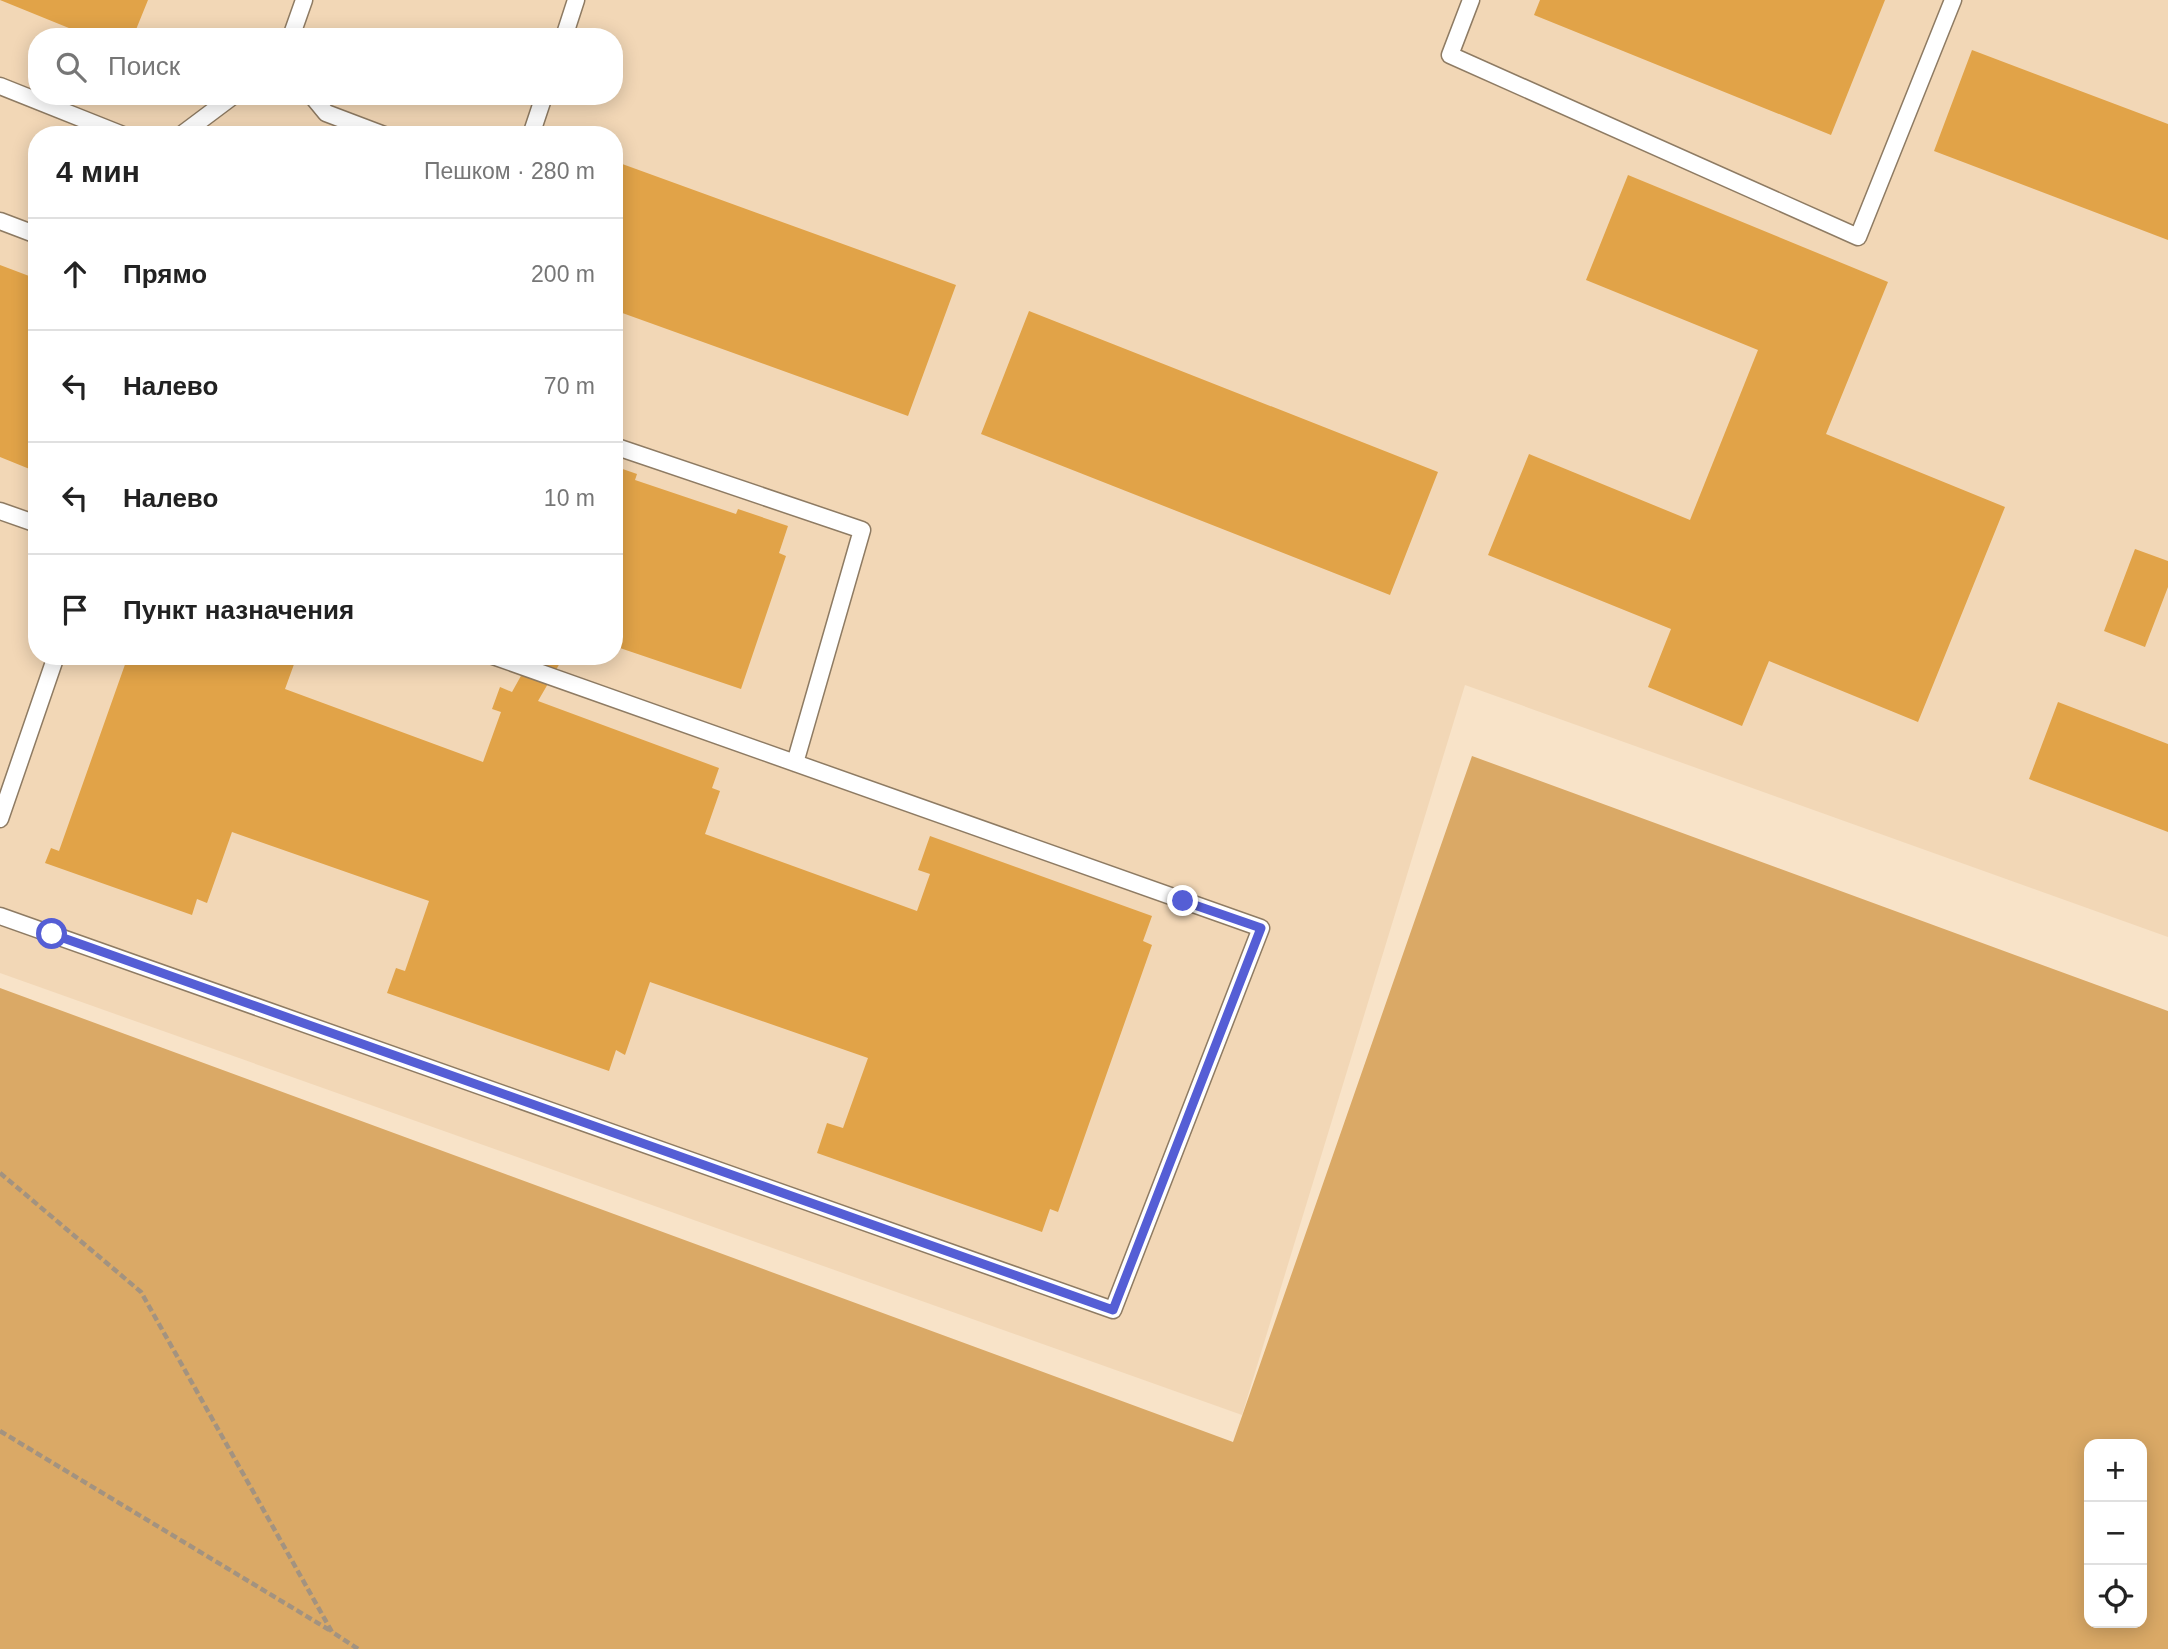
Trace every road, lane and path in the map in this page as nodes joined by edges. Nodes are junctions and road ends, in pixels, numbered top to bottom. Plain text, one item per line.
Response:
1 (304, 0) edge
2 (576, 0) edge
3 (1471, 0) edge
4 (1953, 0) edge
5 (293, 28) edge
6 (567, 28) edge
7 (0, 86) edge
8 (28, 97) edge
9 (48, 105) edge
10 (221, 105) edge
11 (319, 105) edge
12 (541, 105) edge
13 (100, 126) edge
14 (193, 126) edge
15 (360, 126) edge
16 (534, 126) edge
17 (0, 221) edge
18 (28, 232) edge
19 (623, 449) edge
20 (0, 511) edge
21 (28, 521) edge
22 (53, 665) edge
23 (519, 665) edge
24 (795, 763) junction
25 (0, 820) edge
26 (0, 916) edge
27 (0, 1173) edge
28 (0, 1432) edge
29 (332, 1632) junction
30 (358, 1649) edge

1 - 5 lane
2 - 6 lane
3 - 4 lane
7 - 8 lane
9 - 13 lane
10 - 14 lane
11 - 15 lane
12 - 16 lane
17 - 18 lane
19 - 24 lane
20 - 21 lane
22 - 25 lane
23 - 24 lane
24 - 26 lane
27 - 29 path
28 - 29 path
29 - 30 path

